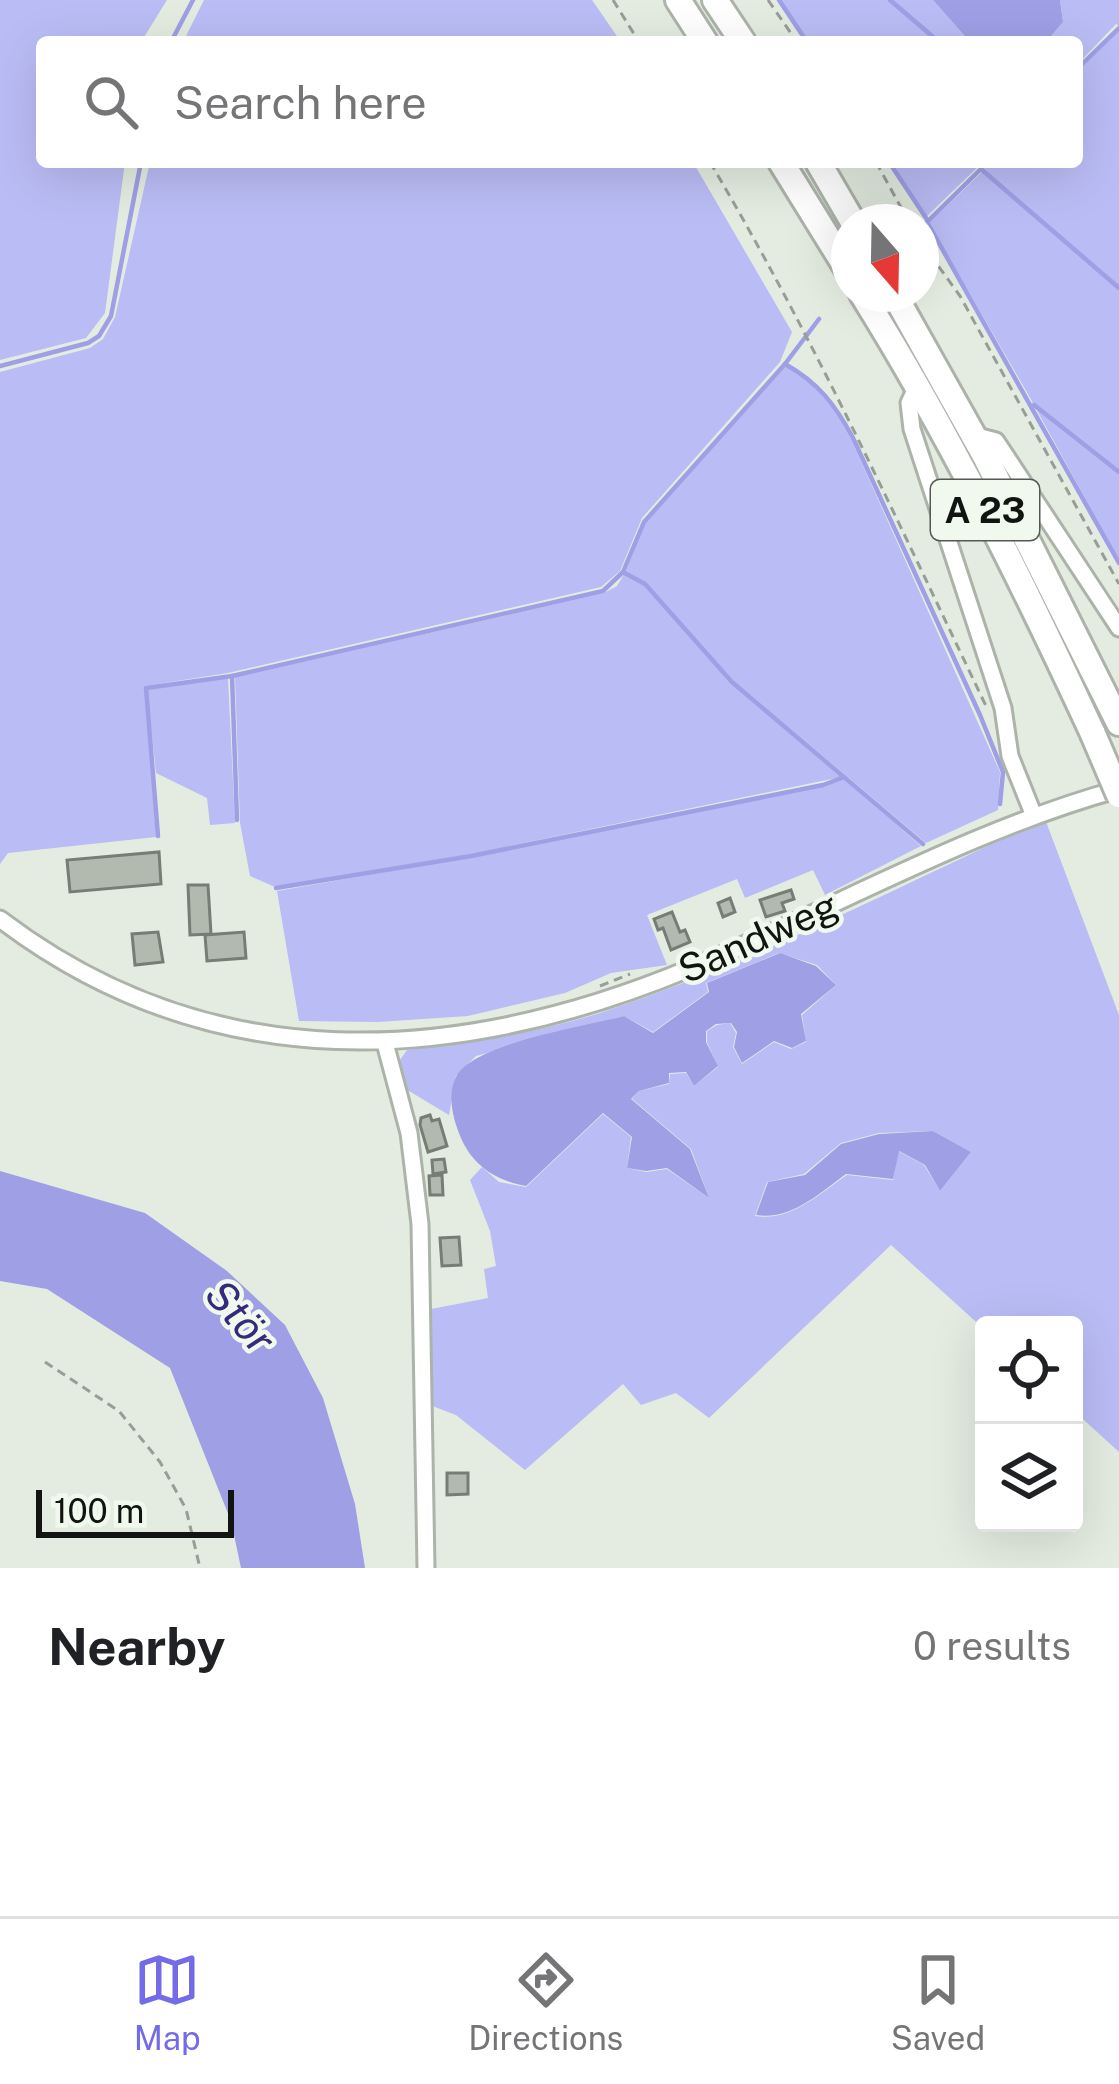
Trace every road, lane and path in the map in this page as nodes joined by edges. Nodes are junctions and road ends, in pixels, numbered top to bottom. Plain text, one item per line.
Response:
1 (613, 0) edge
2 (678, 0) edge
3 (715, 0) edge
4 (768, 0) edge
5 (635, 36) edge
6 (701, 36) edge
7 (739, 36) edge
8 (793, 36) edge
9 (713, 168) edge
10 (785, 168) edge
11 (822, 168) edge
12 (879, 168) edge
13 (842, 204) edge
14 (899, 204) edge
15 (831, 243) edge
16 (939, 267) edge
17 (873, 312) edge
18 (904, 312) edge
19 (918, 384) junction
20 (973, 435) junction
21 (1119, 584) edge
22 (1119, 628) edge
23 (1119, 723) edge
24 (1006, 736) junction
25 (1119, 792) edge
26 (1034, 816) junction
27 (0, 919) edge
28 (645, 972) dead end
29 (597, 987) dead end
30 (385, 1043) junction
31 (45, 1362) dead end
32 (200, 1568) edge
33 (426, 1568) edge

1 - 5 path
2 - 6 highway
3 - 7 highway
4 - 8 path
9 - 24 path
10 - 15 highway
11 - 13 highway
12 - 14 path
16 - 21 path
17 - 19 highway, A 23
18 - 20 highway, A 23
19 - 24 street
19 - 25 highway, A 23, bridge
20 - 22 street
20 - 23 highway, A 23
24 - 26 street
25 - 26 street, Sandweg
26 - 30 street, Sandweg
27 - 30 street, Sandweg
28 - 29 path
30 - 33 street
31 - 32 path

